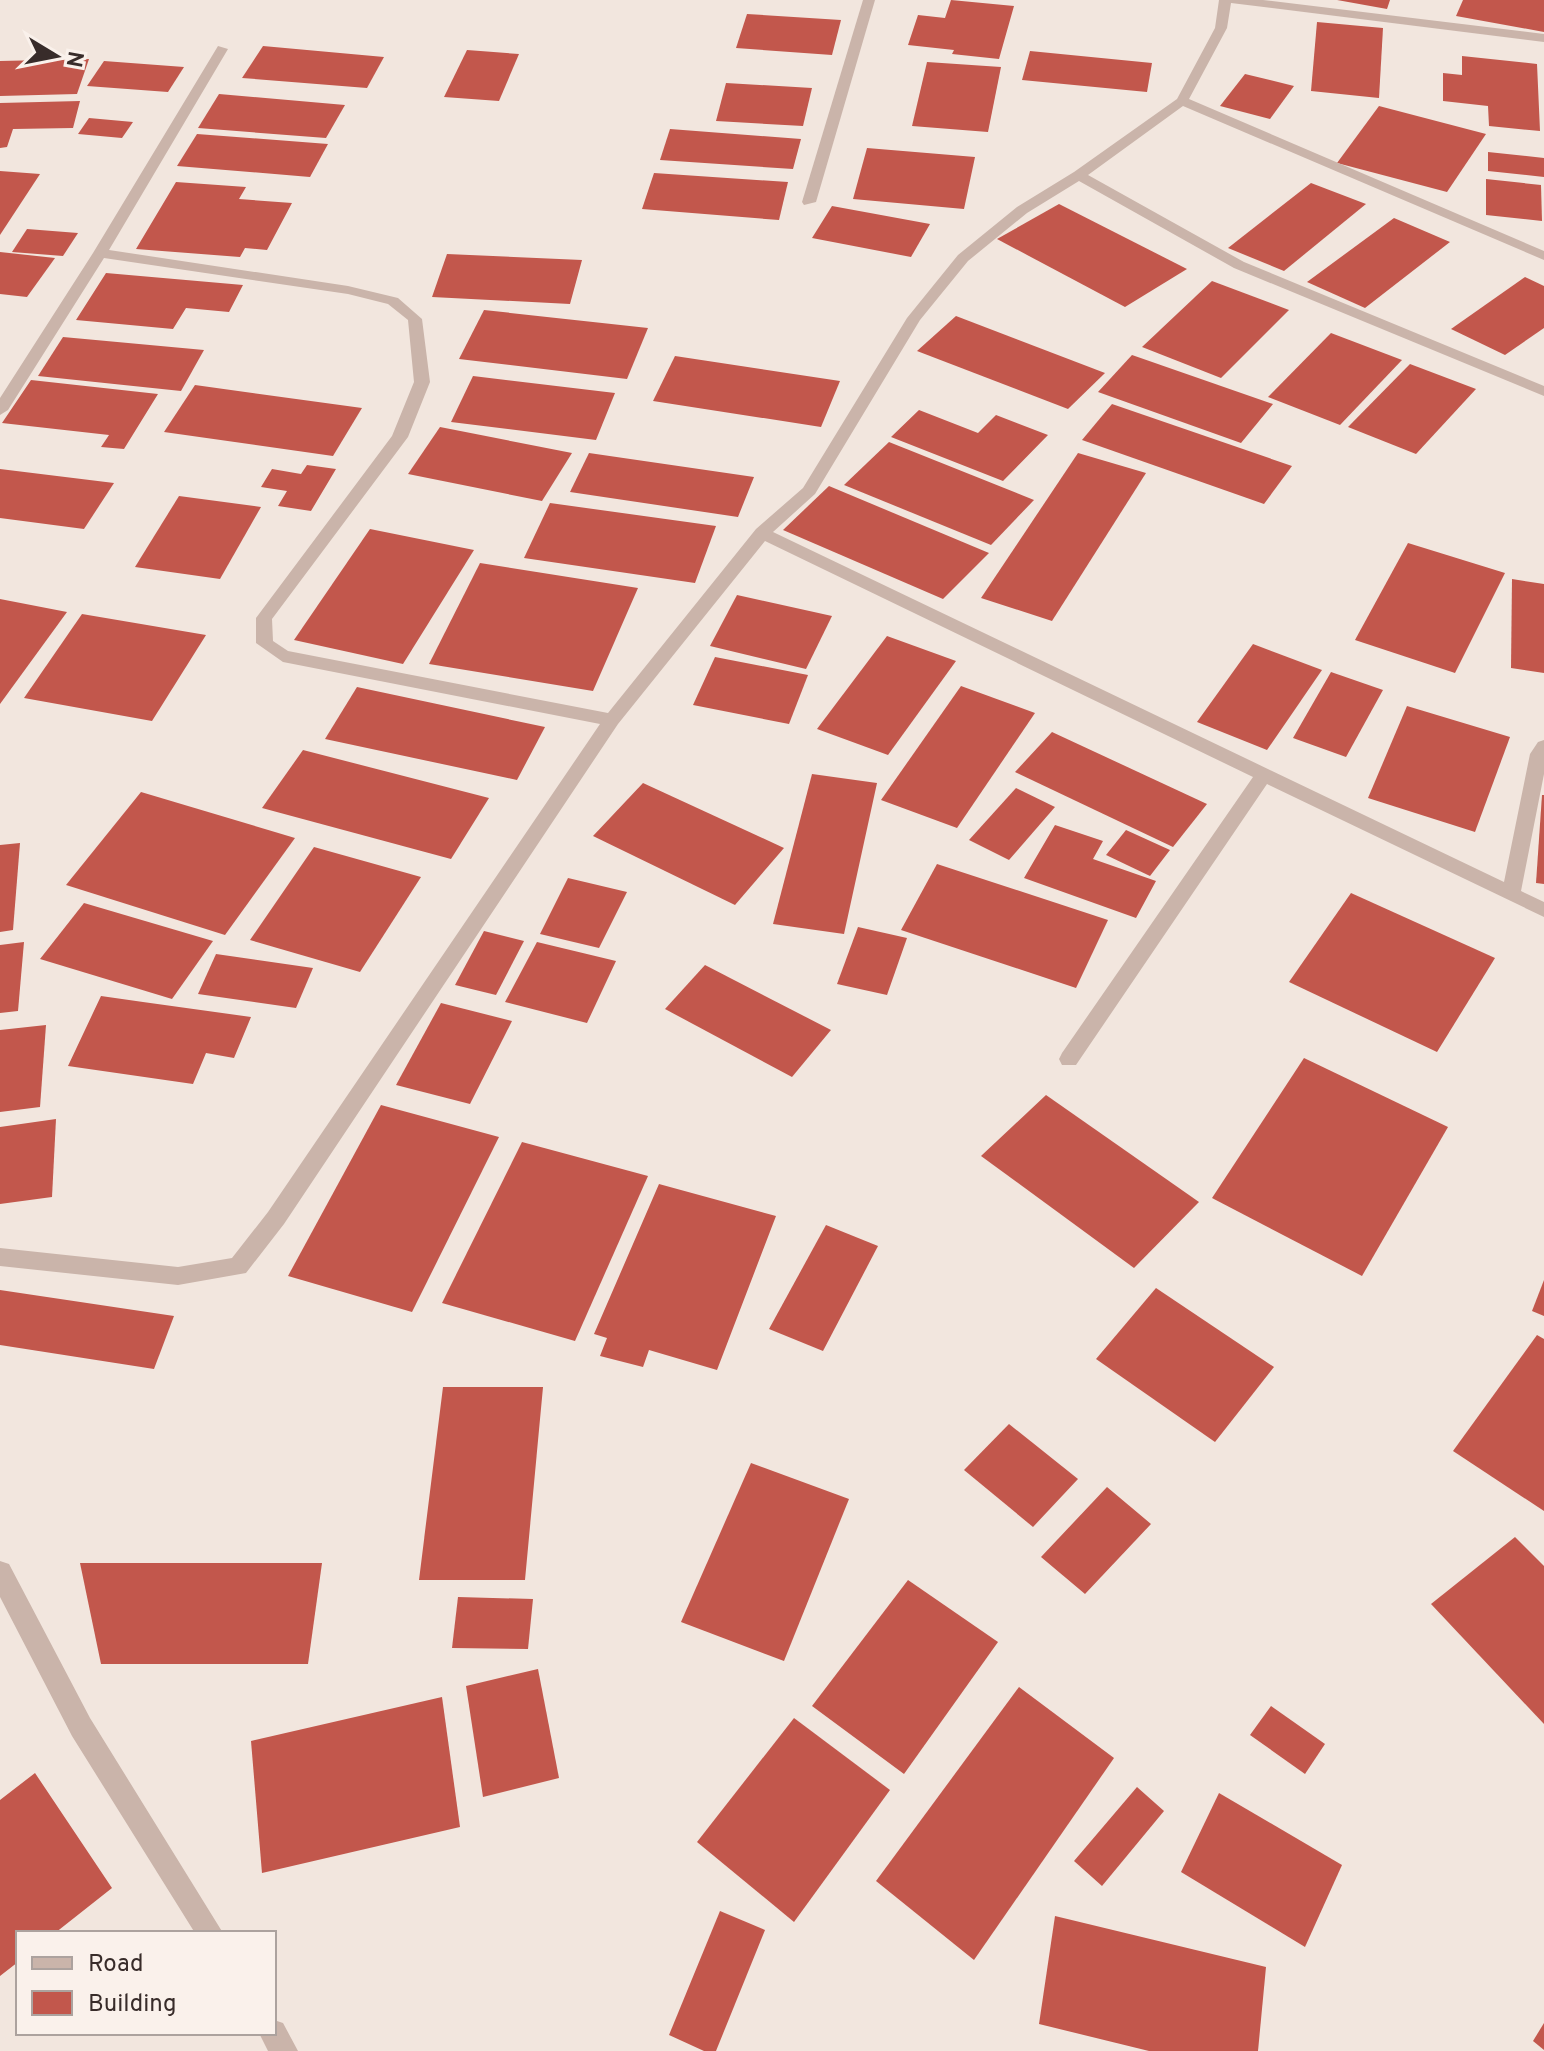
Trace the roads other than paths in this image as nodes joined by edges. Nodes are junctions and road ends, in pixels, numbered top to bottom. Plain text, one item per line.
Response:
1 (869, 0) edge
2 (1225, 0) edge
3 (1233, 0) edge
4 (1544, 38) edge
5 (222, 49) dead end
6 (1182, 101) junction
7 (1079, 175) junction
8 (809, 202) dead end
9 (100, 253) junction
10 (1544, 256) edge
11 (1544, 391) edge
12 (0, 410) edge
13 (762, 533) junction
14 (612, 720) junction
15 (1544, 746) edge
16 (1263, 777) junction
17 (1511, 894) junction
18 (1544, 910) edge
19 (1069, 1059) dead end
20 (0, 1257) edge
21 (0, 1572) edge
22 (209, 1931) edge

1 - 8 street
2 - 6 street
3 - 4 street
5 - 9 street
6 - 7 street
6 - 10 street
7 - 11 street
7 - 13 street
9 - 12 street
9 - 14 street
13 - 14 street
13 - 16 street
14 - 20 street
15 - 17 street
16 - 17 street
16 - 19 street
17 - 18 street
21 - 22 street

